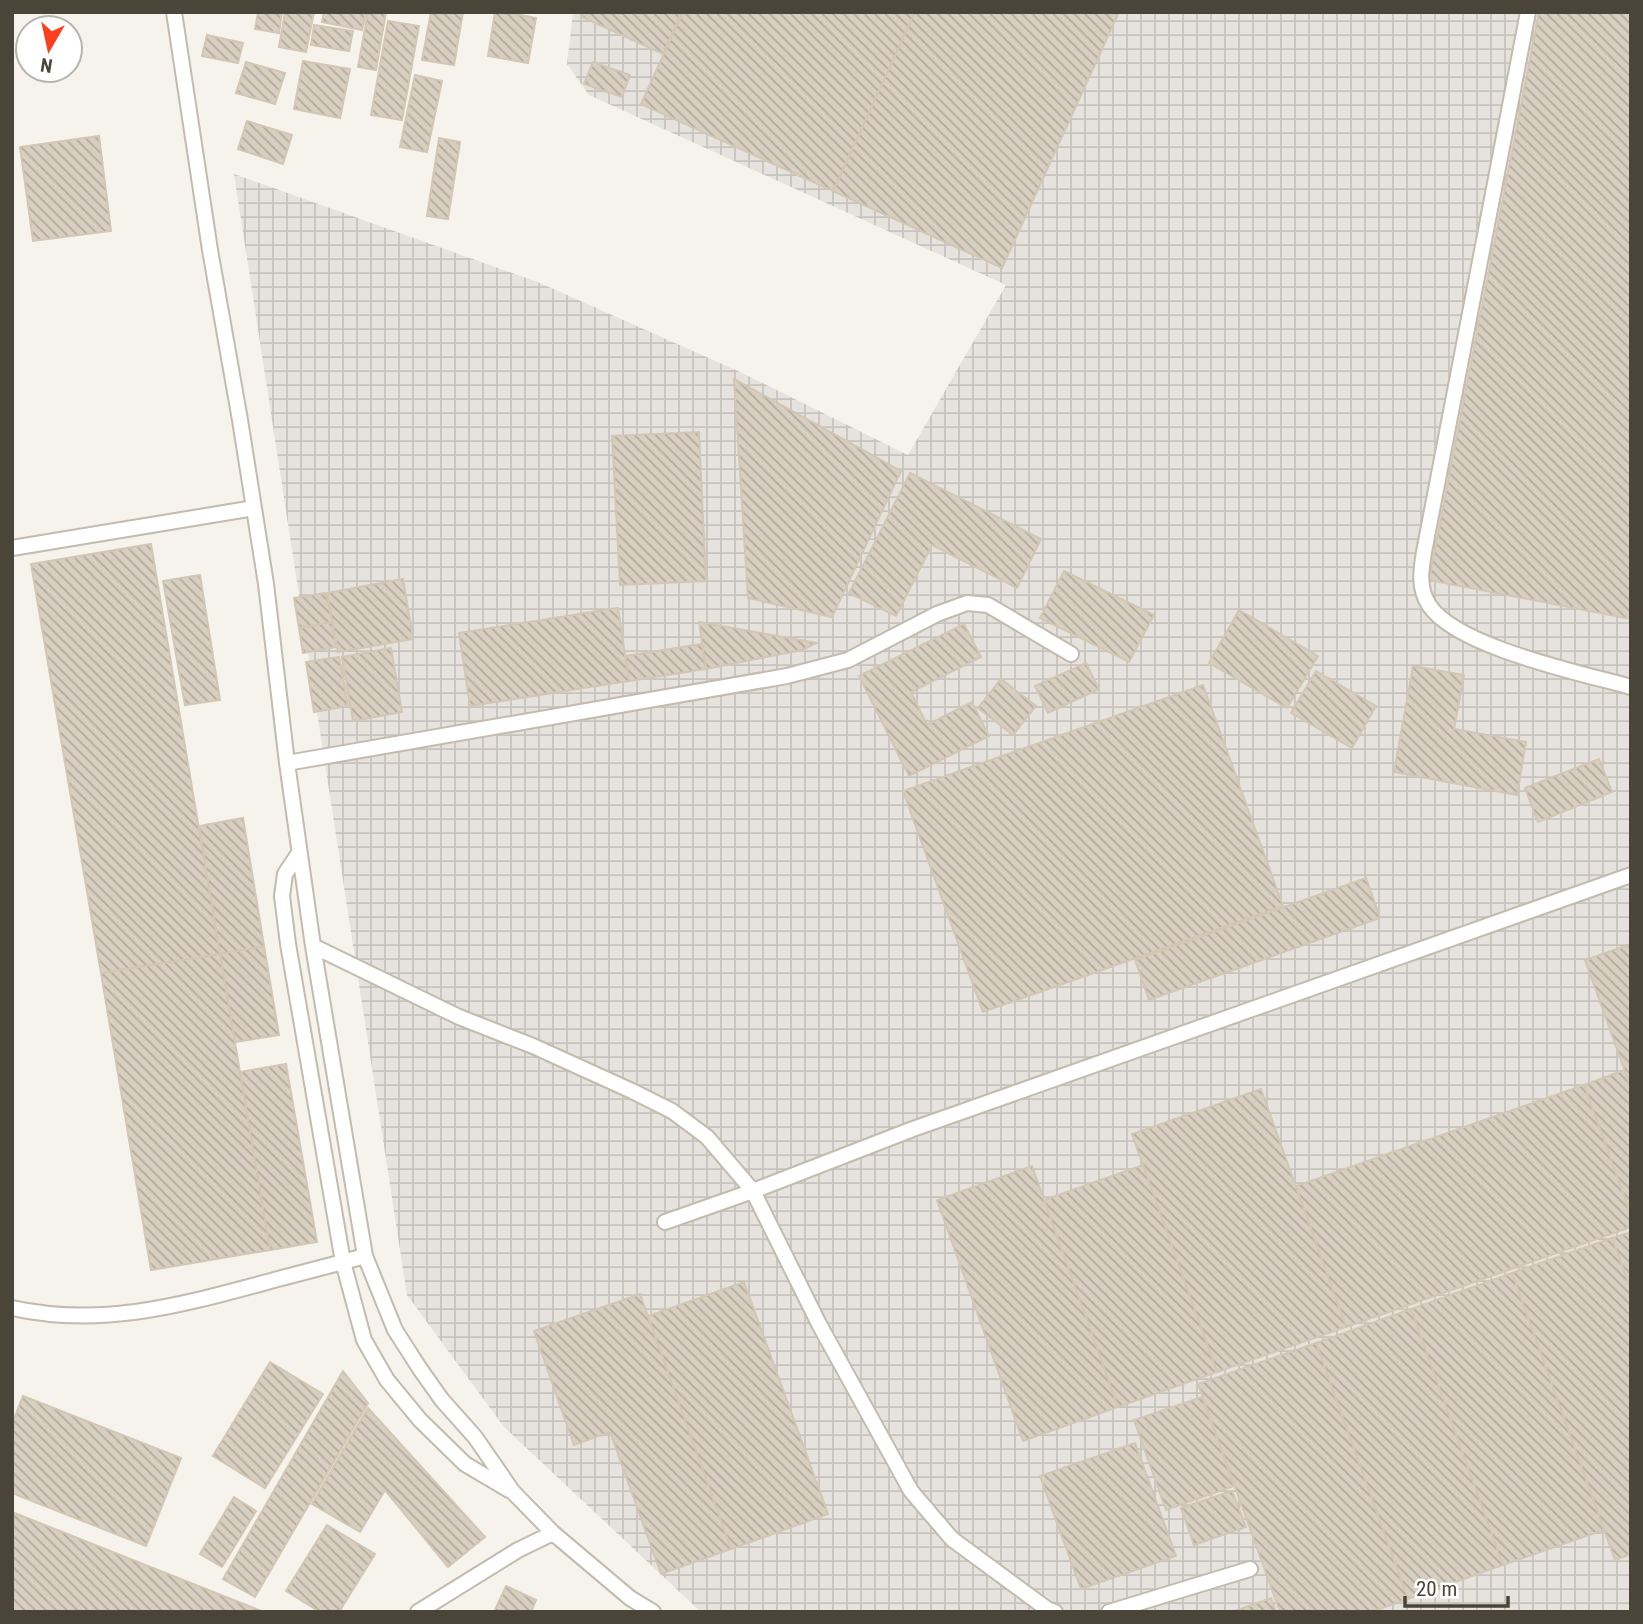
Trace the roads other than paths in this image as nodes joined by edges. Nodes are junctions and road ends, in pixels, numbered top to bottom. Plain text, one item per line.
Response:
1 (174, 12) edge
2 (1528, 12) edge
3 (254, 508) junction
4 (12, 548) edge
5 (1070, 654) dead end
6 (1631, 687) edge
7 (287, 763) junction
8 (299, 853) junction
9 (1631, 875) edge
10 (313, 946) junction
11 (752, 1191) junction
12 (666, 1222) dead end
13 (365, 1256) junction
14 (343, 1262) junction
15 (12, 1308) edge
16 (513, 1492) junction
17 (553, 1533) junction
18 (1250, 1569) dead end
19 (418, 1612) edge
20 (653, 1612) edge
21 (1055, 1612) edge
22 (1109, 1612) edge

1 - 3 lane
2 - 6 lane
3 - 4 lane
3 - 7 lane
5 - 7 lane
7 - 8 lane
8 - 10 lane
8 - 14 lane
9 - 11 lane
10 - 11 lane
10 - 13 lane
11 - 12 lane
11 - 21 lane
13 - 14 lane
13 - 16 lane
14 - 15 lane
14 - 16 lane
16 - 17 lane
17 - 19 lane
17 - 20 lane
18 - 22 lane

